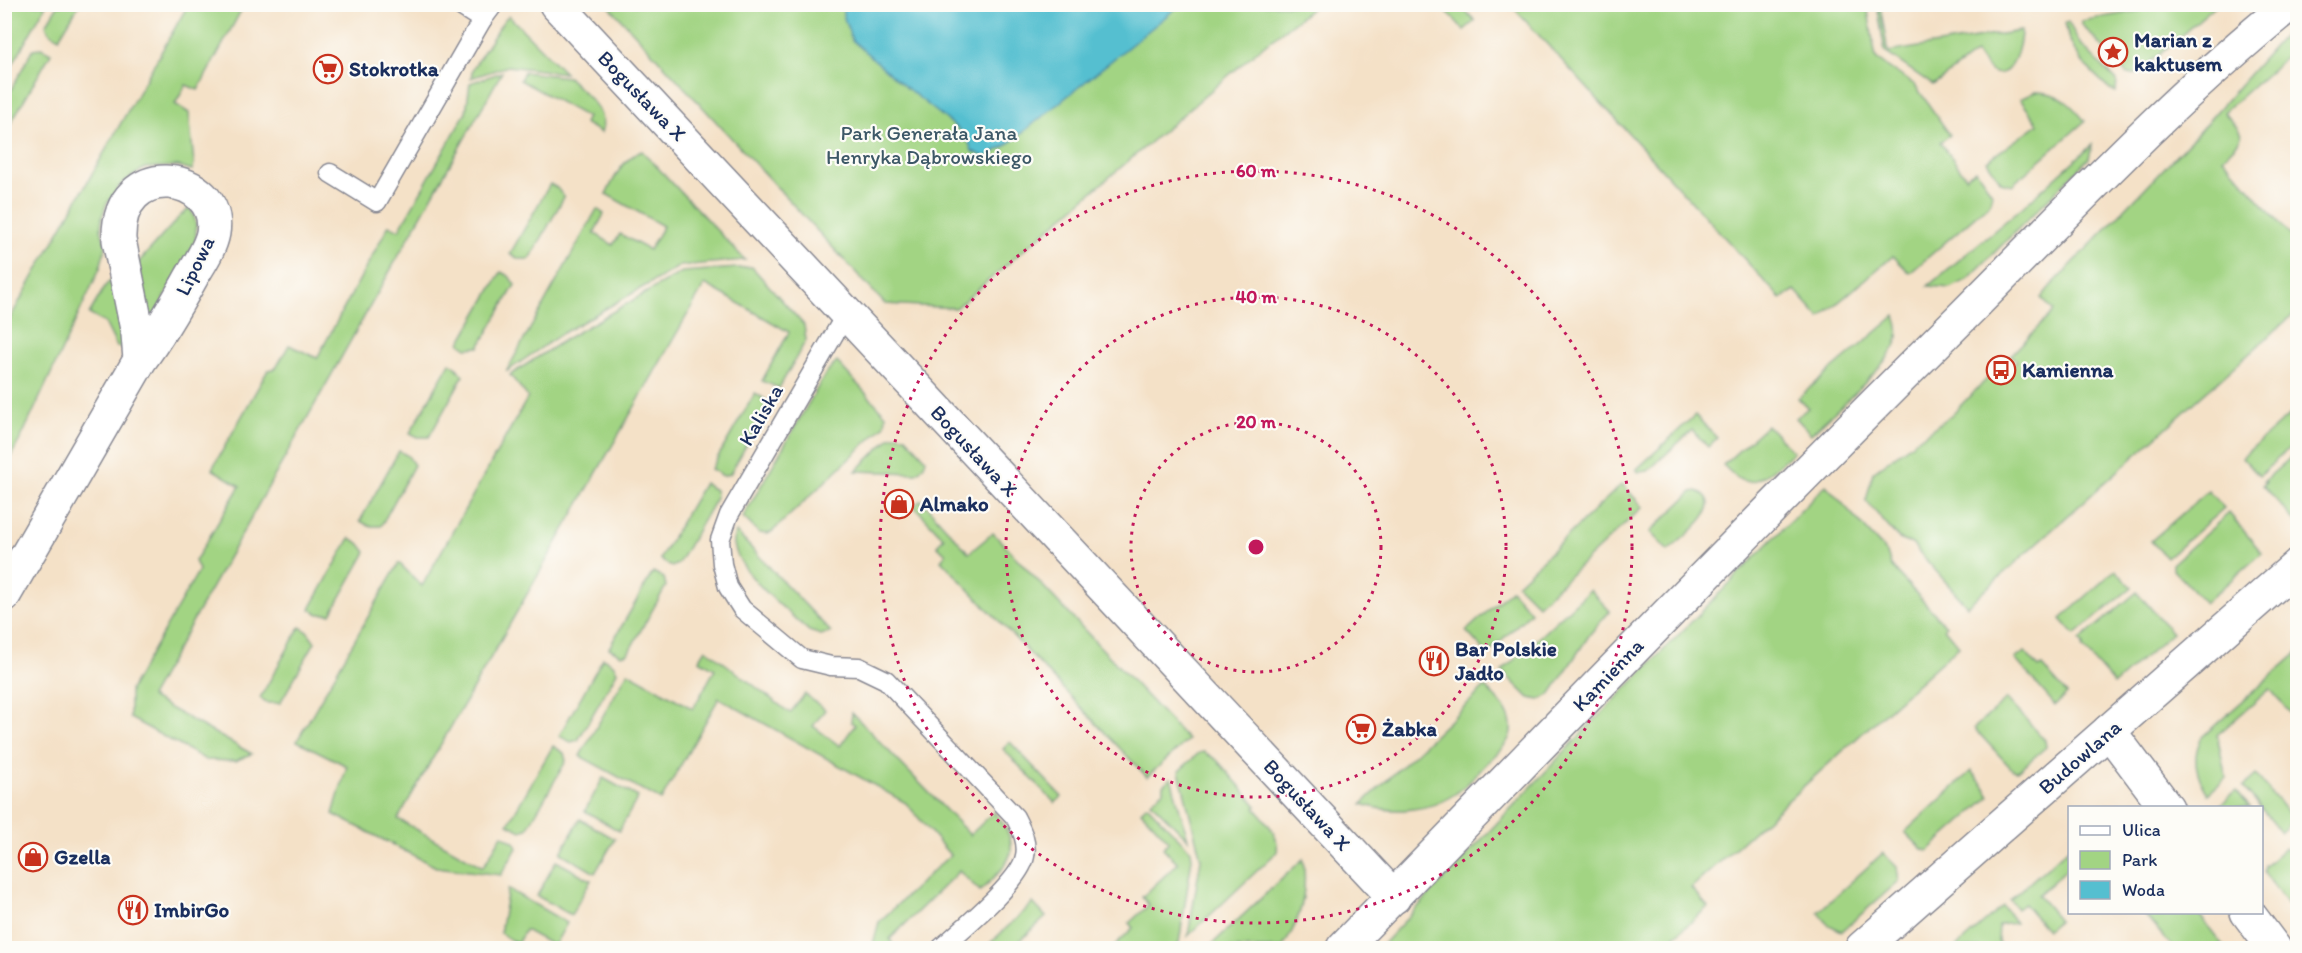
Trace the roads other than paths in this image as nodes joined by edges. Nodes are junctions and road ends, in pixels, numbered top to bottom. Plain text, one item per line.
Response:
1 (457, 4) edge
2 (494, 4) edge
3 (556, 4) edge
4 (2290, 4) edge
5 (482, 20) junction
6 (2298, 21) edge
7 (2263, 26) junction
8 (330, 173) dead end
9 (846, 314) junction
10 (140, 360) junction
11 (2298, 565) edge
12 (4, 595) edge
13 (2109, 731) junction
14 (2166, 806) edge
15 (1394, 897) junction
16 (2248, 914) edge
17 (941, 948) edge
18 (1343, 948) edge
19 (1862, 948) edge
20 (2274, 948) edge

1 - 5 lane
2 - 5 lane
3 - 9 street, Bogusława X
4 - 7 street, Kamienna
5 - 8 lane
6 - 7 lane
7 - 15 street, Kamienna
9 - 15 street, Bogusława X
9 - 17 lane, Kaliska
10 - 10 street, Lipowa
10 - 12 street, Lipowa
11 - 13 street, Budowlana
13 - 14 street
13 - 19 street, Budowlana
15 - 18 street, Kamienna
16 - 20 street

